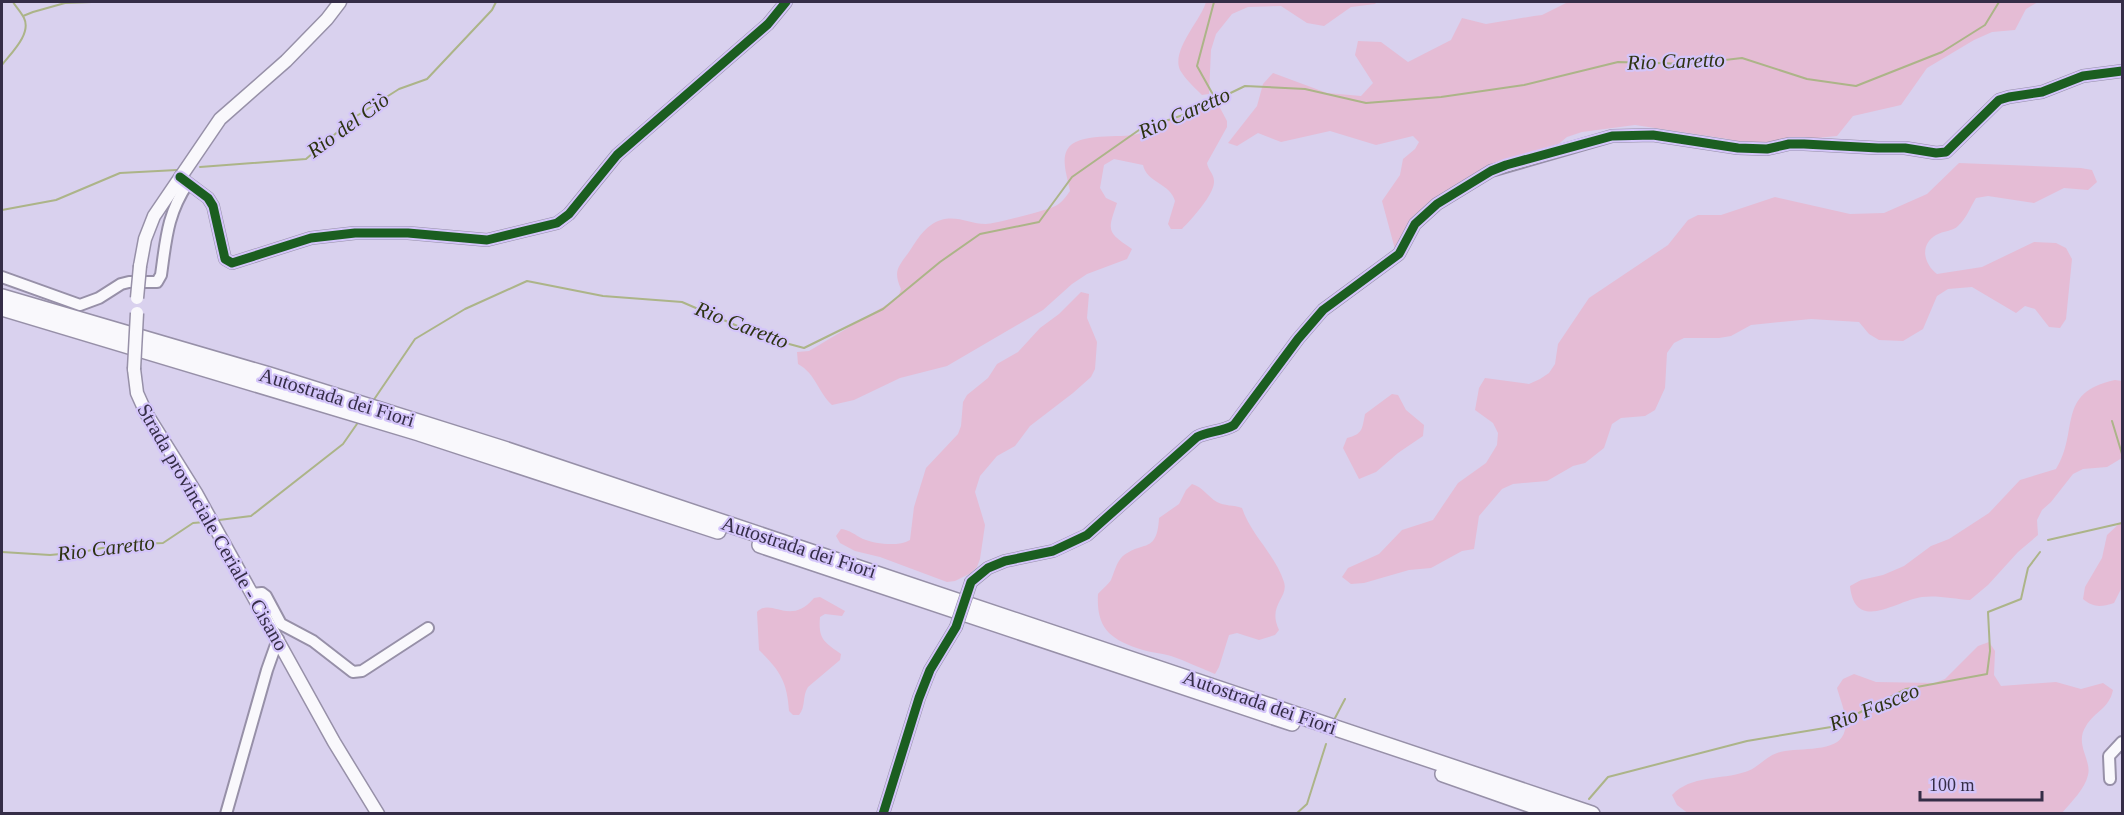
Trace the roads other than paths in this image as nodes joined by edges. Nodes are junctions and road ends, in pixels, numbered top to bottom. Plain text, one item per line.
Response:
1 (340, 2) edge
2 (786, 2) edge
3 (2122, 71) edge
4 (184, 180) junction
5 (2, 277) edge
6 (2, 297) edge
7 (2, 308) edge
8 (253, 594) junction
9 (428, 628) dead end
10 (278, 639) junction
11 (2122, 742) edge
12 (2110, 779) dead end
13 (226, 813) edge
14 (378, 813) edge
15 (883, 813) edge
16 (1557, 813) edge
17 (1592, 813) edge

1 - 4 main road, Strada provinciale Ceriale - Cisano
2 - 4 street
3 - 15 street, bridge
4 - 5 street
4 - 8 main road, Strada provinciale Ceriale - Cisano, bridge
6 - 17 highway, Autostrada dei Fiori
7 - 16 highway, Autostrada dei Fiori
8 - 9 street
8 - 10 main road, Strada provinciale Ceriale - Cisano
10 - 13 street
10 - 14 main road, Strada provinciale Ceriale - Cisano
11 - 12 street

